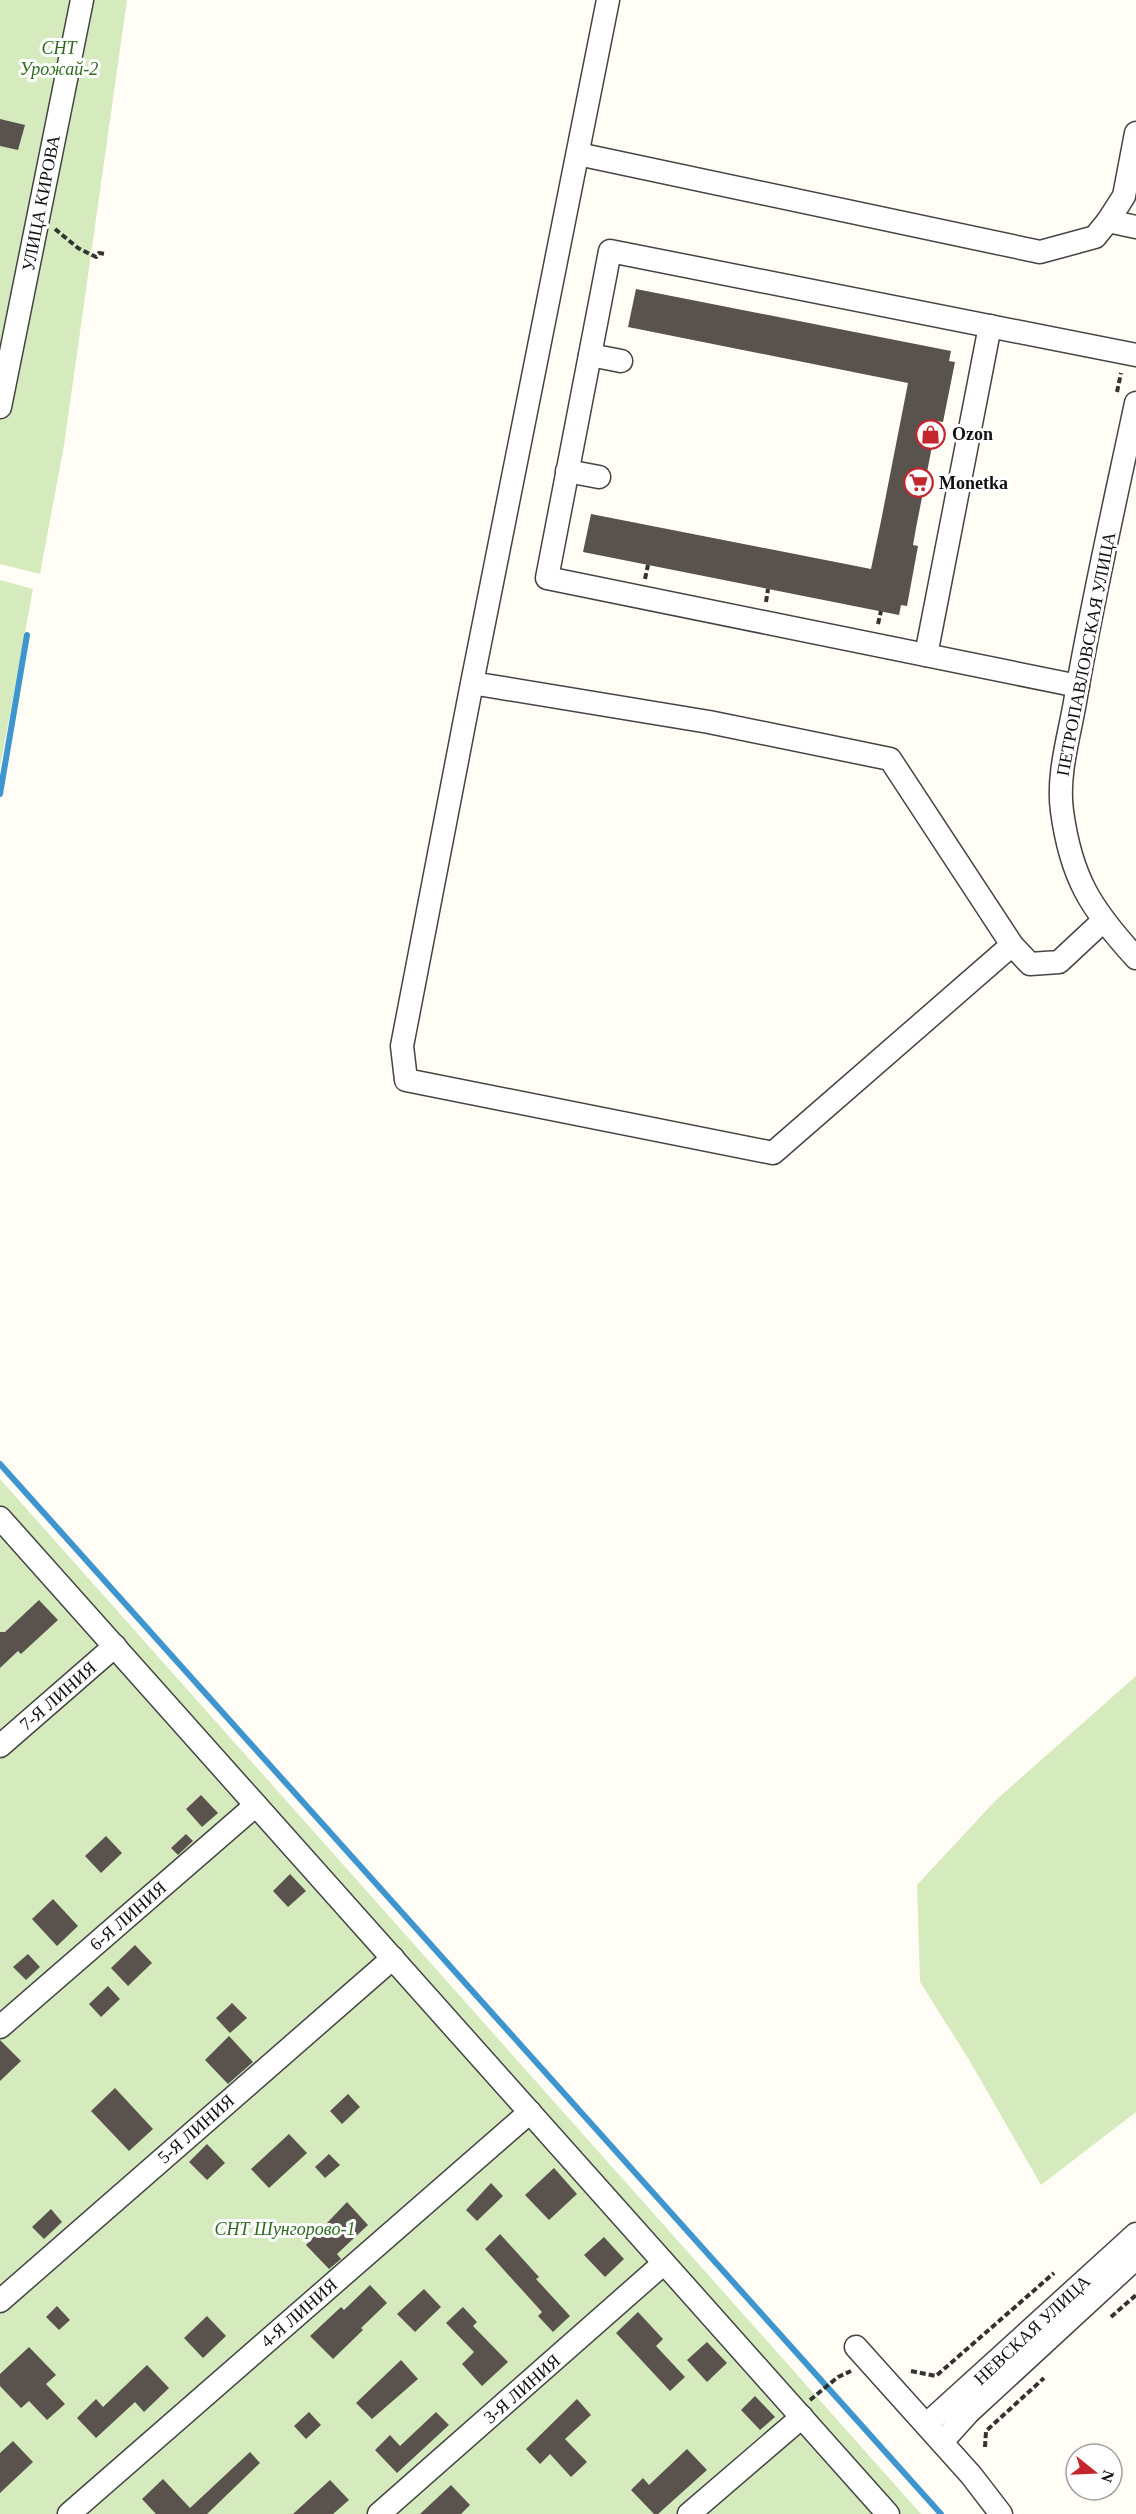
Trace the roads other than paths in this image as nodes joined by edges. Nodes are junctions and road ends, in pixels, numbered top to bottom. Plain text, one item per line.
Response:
1 (82, 0) edge
2 (608, 0) edge
3 (1136, 133) edge
4 (578, 154) junction
5 (1108, 221) junction
6 (1136, 227) edge
7 (990, 326) junction
8 (590, 355) junction
9 (1136, 355) edge
10 (621, 361) dead end
11 (1136, 403) edge
12 (0, 407) edge
13 (567, 471) junction
14 (598, 477) dead end
15 (926, 655) junction
16 (472, 682) junction
17 (1078, 686) junction
18 (1103, 921) junction
19 (1012, 945) junction
20 (1136, 958) edge
21 (0, 1518) edge
22 (115, 1646) junction
23 (0, 1746) edge
24 (256, 1805) junction
25 (393, 1958) junction
26 (0, 2027) edge
27 (530, 2112) junction
28 (1136, 2234) edge
29 (1136, 2258) edge
30 (664, 2263) junction
31 (0, 2301) edge
32 (856, 2347) dead end
33 (802, 2417) junction
34 (927, 2424) junction
35 (942, 2442) junction
36 (69, 2514) edge
37 (379, 2514) edge
38 (689, 2514) edge
39 (888, 2514) edge
40 (1001, 2514) edge

1 - 12 street, УЛИЦА КИРОВА
2 - 4 street
3 - 5 street
4 - 5 street
4 - 16 street
5 - 6 street
7 - 8 street
7 - 9 street
7 - 15 street
8 - 10 street
8 - 13 street
11 - 17 street, ПЕТРОПАВЛОВСКАЯ УЛИЦА
13 - 14 street
13 - 15 street
15 - 17 street
16 - 19 street
16 - 19 street
17 - 18 street, ПЕТРОПАВЛОВСКАЯ УЛИЦА
18 - 19 street
18 - 20 street, ПЕТРОПАВЛОВСКАЯ УЛИЦА
21 - 22 street
22 - 23 street, 7-Я ЛИНИЯ
22 - 24 street
24 - 25 street
24 - 26 street, 6-Я ЛИНИЯ
25 - 27 street
25 - 31 street, 5-Я ЛИНИЯ
27 - 30 street
27 - 36 street, 4-Я ЛИНИЯ
28 - 34 street, НЕВСКАЯ УЛИЦА
29 - 35 street, НЕВСКАЯ УЛИЦА
30 - 33 street
30 - 37 street, 3-Я ЛИНИЯ
32 - 34 street
33 - 38 street
33 - 39 street
34 - 35 street
35 - 40 street

